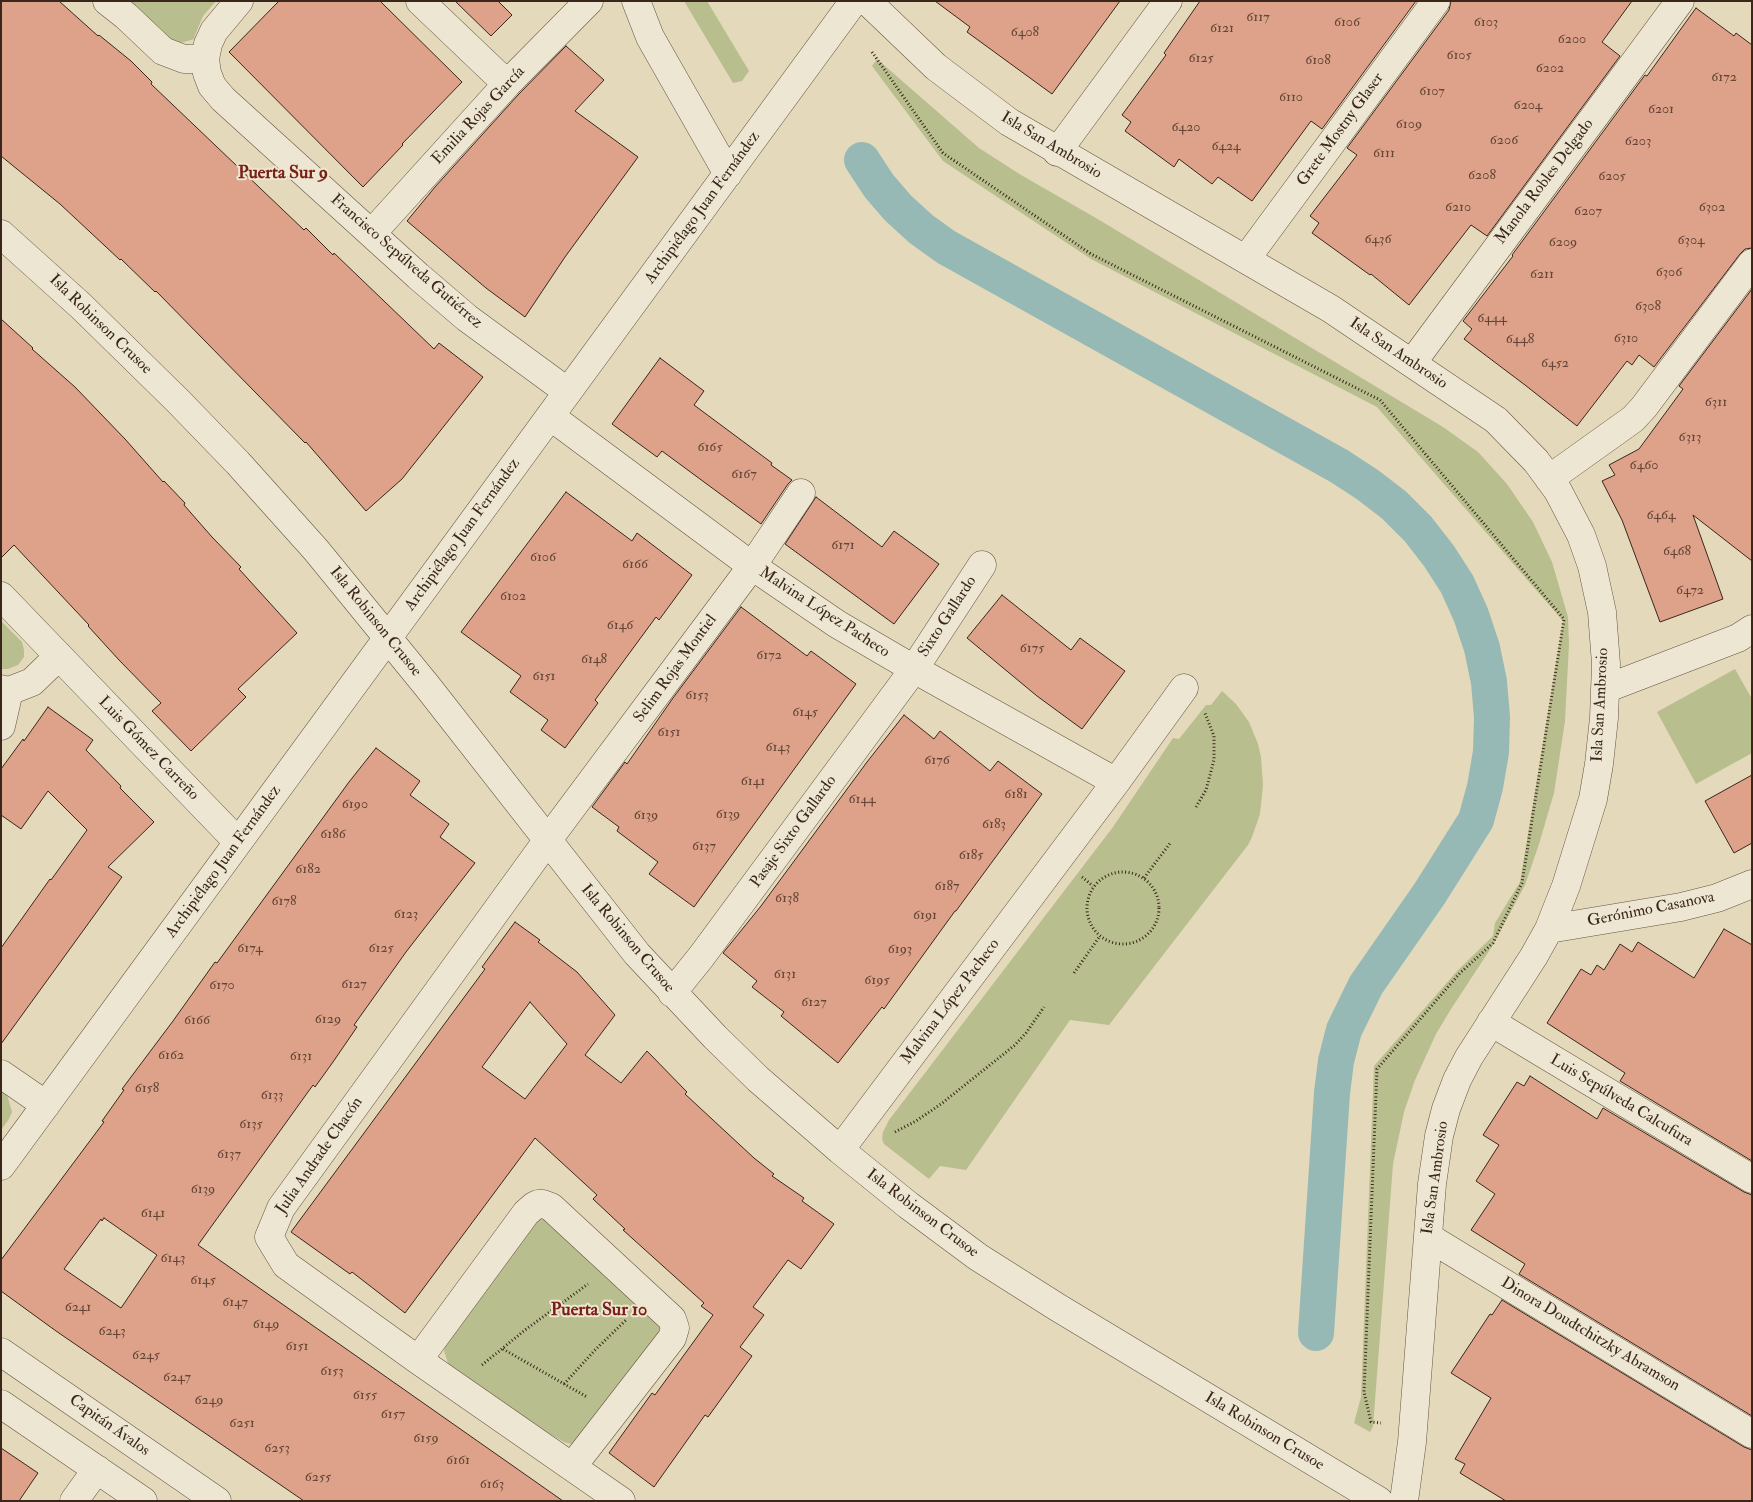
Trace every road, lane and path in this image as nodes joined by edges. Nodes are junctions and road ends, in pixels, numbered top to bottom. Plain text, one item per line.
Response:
1 (107, 1) edge
2 (239, 1) edge
3 (420, 1) edge
4 (589, 1) edge
5 (636, 1) edge
6 (854, 1) edge
7 (867, 1) edge
8 (1168, 1) edge
9 (1436, 1) edge
10 (1680, 1) edge
11 (870, 49) dead end
12 (205, 59) junction
13 (507, 84) junction
14 (1057, 152) junction
15 (728, 174) junction
16 (372, 233) junction
17 (1, 234) edge
18 (1246, 259) junction
19 (1752, 263) edge
20 (1412, 363) junction
21 (568, 392) junction
22 (550, 416) junction
23 (1549, 479) junction
24 (800, 493) dead end
25 (982, 565) dead end
26 (752, 566) junction
27 (1, 596) edge
28 (1572, 618) dead end
29 (1564, 619) junction
30 (1752, 629) edge
31 (388, 638) junction
32 (59, 656) junction
33 (914, 669) junction
34 (1184, 688) joint
35 (1605, 689) junction
36 (5, 690) edge
37 (1, 726) edge
38 (1116, 782) junction
39 (1196, 807) dead end
40 (547, 841) junction
41 (238, 842) junction
42 (1171, 842) dead end
43 (1144, 878) junction
44 (1750, 889) edge
45 (1549, 929) junction
46 (1100, 936) junction
47 (1074, 973) dead end
48 (672, 994) junction
49 (1044, 1007) dead end
50 (1491, 1022) junction
51 (1, 1074) edge
52 (46, 1105) junction
53 (893, 1133) dead end
54 (840, 1150) junction
55 (1, 1166) edge
56 (1752, 1179) edge
57 (1428, 1236) junction
58 (615, 1266) junction
59 (651, 1300) junction
60 (503, 1349) junction
61 (1, 1352) edge
62 (418, 1360) junction
63 (564, 1384) junction
64 (457, 1386) junction
65 (1, 1404) edge
66 (614, 1412) junction
67 (1381, 1423) dead end
68 (1752, 1434) edge
69 (572, 1467) junction
70 (97, 1469) junction
71 (74, 1501) edge
72 (143, 1501) edge
73 (217, 1501) edge
74 (621, 1501) edge
75 (1379, 1501) edge
76 (1404, 1501) edge

1 - 12 street
2 - 12 street
3 - 13 street
4 - 13 street, Emilia Rojas García
5 - 15 street
6 - 15 street, Archipiélago Juan Fernández
7 - 14 street, Isla San Ambrosio
8 - 14 street
9 - 18 street, Grete Mostny Glaser
10 - 20 street, Manola Robles Delgado
11 - 29 path
12 - 16 street, Francisco Sepúlveda Gutiérrez
13 - 16 street, Emilia Rojas García
14 - 18 street, Isla San Ambrosio
15 - 21 street, Archipiélago Juan Fernández
16 - 21 street, Francisco Sepúlveda Gutiérrez
17 - 31 street, Isla Robinson Crusoe
18 - 20 street, Isla San Ambrosio
19 - 23 street
20 - 23 street, Isla San Ambrosio
21 - 22 street, Archipiélago Juan Fernández
22 - 26 street, Malvina López Pacheco
22 - 31 street, Archipiélago Juan Fernández
23 - 35 street, Isla San Ambrosio
24 - 26 street, Selim Rojas Montiel
25 - 33 street, Sixto Gallardo
26 - 33 street, Malvina López Pacheco
26 - 40 street, Selim Rojas Montiel
27 - 32 street, Luis Gómez Carreño
28 - 29 path
29 - 67 path
30 - 35 street
31 - 40 street, Isla Robinson Crusoe
31 - 41 street, Archipiélago Juan Fernández
32 - 36 street
32 - 41 street, Luis Gómez Carreño
33 - 38 street, Malvina López Pacheco
33 - 48 street, Pasaje Sixto Gallardo
34 - 38 street, Malvina López Pacheco
34 - 39 path
35 - 45 street, Isla San Ambrosio
36 - 37 street
38 - 54 street, Malvina López Pacheco
40 - 48 street, Isla Robinson Crusoe
40 - 62 street, Julia Andrade Chacón
41 - 52 street, Archipiélago Juan Fernández
42 - 43 path
43 - 46 path
43 - 46 path
44 - 45 street, Gerónimo Casanova
45 - 50 street, Isla San Ambrosio
46 - 47 path
48 - 54 street, Isla Robinson Crusoe
49 - 53 path
50 - 56 street, Luis Sepúlveda Calcufura
50 - 57 street, Isla San Ambrosio
51 - 52 street
52 - 55 street, Archipiélago Juan Fernández
54 - 75 street, Isla Robinson Crusoe
57 - 68 street, Dinora Doudtchitzky Abramson
57 - 76 street, Isla San Ambrosio
58 - 59 street
58 - 60 path
58 - 62 street
59 - 63 path
59 - 66 street
60 - 63 path
60 - 64 path
61 - 73 street, Capitán Ávalos
62 - 64 street, Julia Andrade Chacón
63 - 66 path
64 - 69 street, Julia Andrade Chacón
65 - 70 street
66 - 69 street
69 - 74 street, Julia Andrade Chacón
70 - 71 street
70 - 72 street

